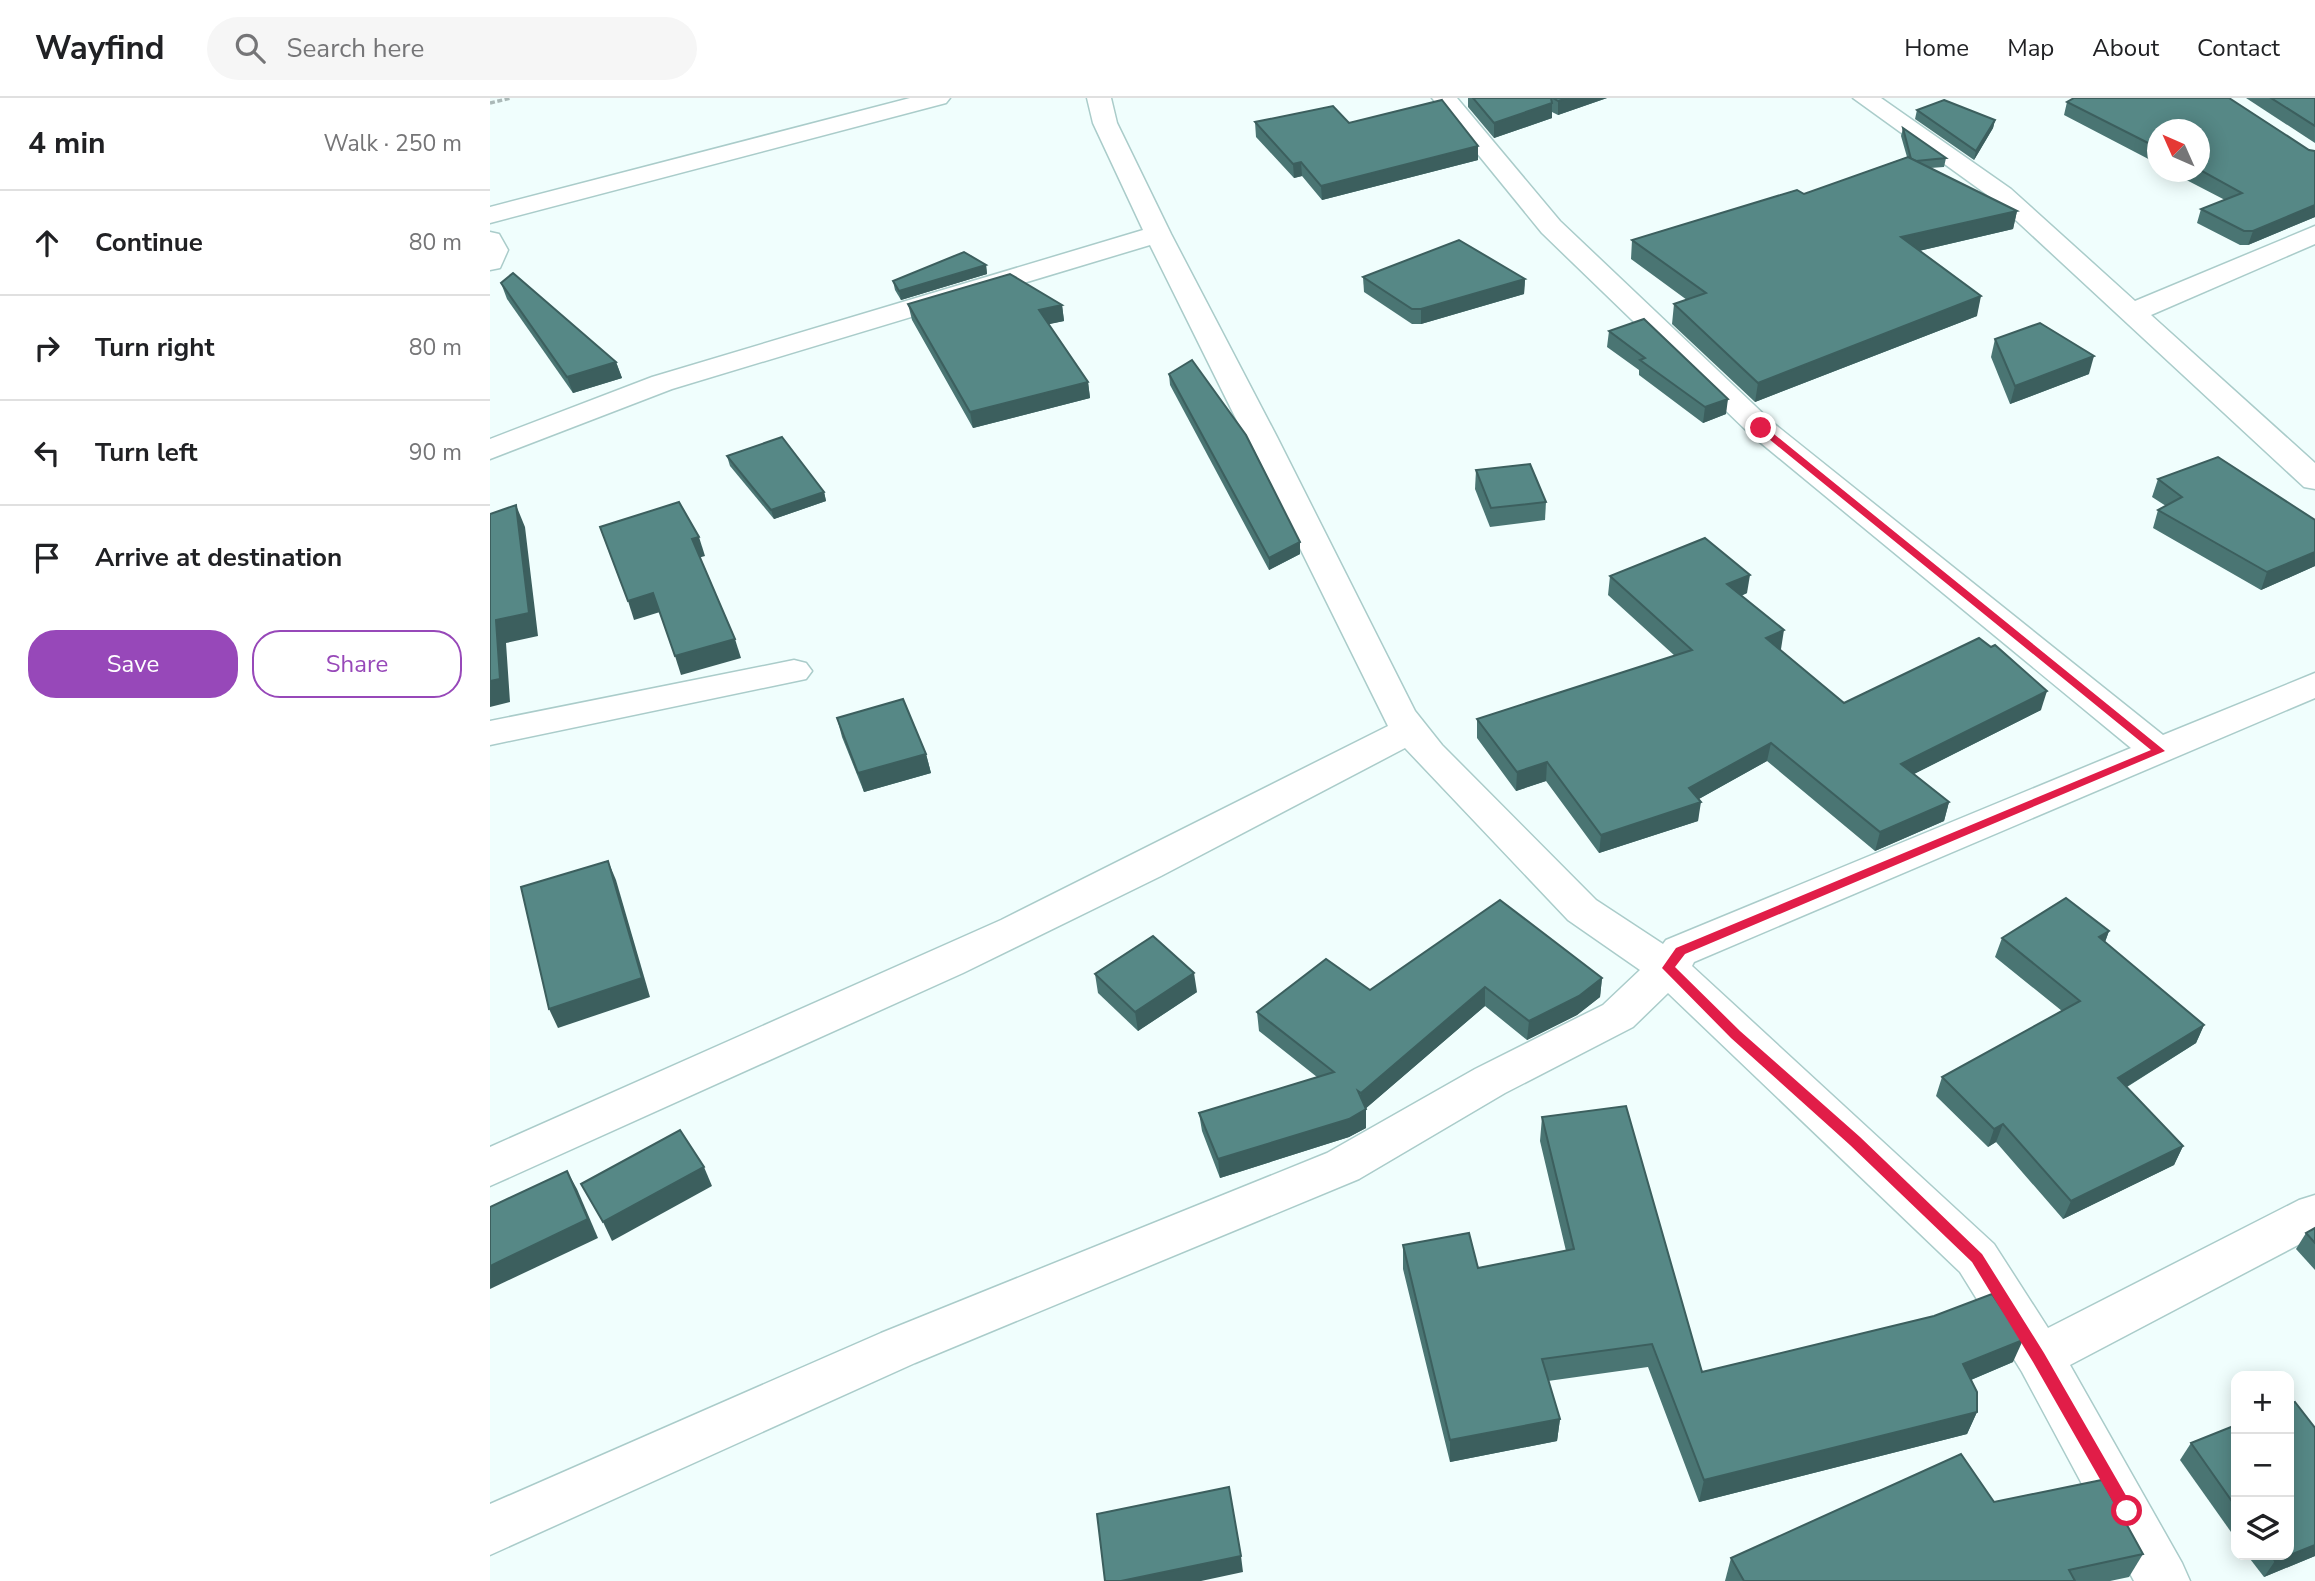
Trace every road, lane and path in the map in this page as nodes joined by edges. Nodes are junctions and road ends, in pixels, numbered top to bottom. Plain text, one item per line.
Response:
1 (511, 98) edge
2 (938, 98) edge
3 (1099, 98) edge
4 (1444, 98) edge
5 (1865, 98) edge
6 (490, 103) edge
7 (490, 215) edge
8 (1158, 234) junction
9 (2315, 234) edge
10 (490, 240) edge
11 (490, 262) edge
12 (2131, 313) junction
13 (490, 450) edge
14 (2315, 480) edge
15 (794, 671) dead end
16 (2315, 685) edge
17 (1410, 730) junction
18 (490, 733) edge
19 (2160, 751) junction
20 (1668, 968) junction
21 (490, 1167) edge
22 (2315, 1214) edge
23 (2039, 1357) junction
24 (490, 1530) edge
25 (2163, 1581) edge

1 - 6 path
2 - 7 street
3 - 8 street
4 - 19 street
5 - 12 street
8 - 13 street
8 - 17 street
9 - 12 street
10 - 11 street
12 - 14 street
15 - 18 street
16 - 19 street
17 - 20 street
17 - 21 street
19 - 20 street
20 - 23 street
20 - 24 street
22 - 23 street
23 - 25 street

